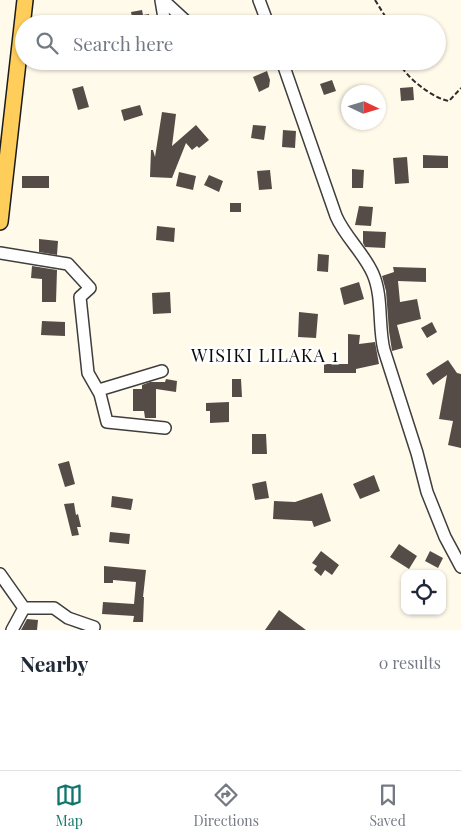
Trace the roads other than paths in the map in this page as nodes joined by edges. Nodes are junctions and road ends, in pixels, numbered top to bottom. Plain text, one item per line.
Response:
1 (25, 0) edge
2 (162, 0) edge
3 (259, 0) edge
4 (23, 15) edge
5 (164, 15) edge
6 (179, 15) edge
7 (265, 15) edge
8 (17, 70) edge
9 (285, 70) edge
10 (0, 222) edge
11 (0, 253) edge
12 (162, 371) dead end
13 (100, 394) junction
14 (165, 428) dead end
15 (461, 567) edge
16 (0, 574) edge
17 (24, 608) junction
18 (12, 630) edge
19 (93, 630) edge

1 - 4 main road
2 - 5 street
2 - 6 street
3 - 7 street
8 - 10 main road
9 - 15 street
11 - 13 street
12 - 13 street
13 - 14 street
16 - 17 street
17 - 18 street
17 - 19 street

